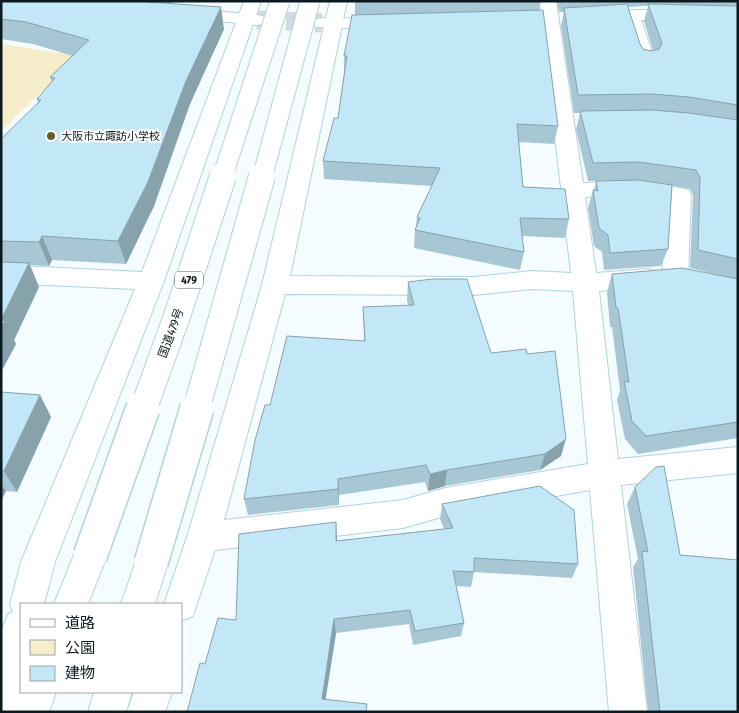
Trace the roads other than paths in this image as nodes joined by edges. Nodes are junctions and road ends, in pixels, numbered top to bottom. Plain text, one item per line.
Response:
1 (280, 1) edge
2 (310, 1) edge
3 (170, 10) edge
4 (252, 14) edge
5 (559, 14) edge
6 (631, 15) junction
7 (331, 16) edge
8 (738, 16) edge
9 (492, 21) edge
10 (404, 24) edge
11 (646, 61) edge
12 (573, 190) junction
13 (1, 274) edge
14 (675, 276) junction
15 (151, 280) junction
16 (702, 281) edge
17 (585, 283) junction
18 (275, 285) junction
19 (738, 460) edge
20 (605, 474) junction
21 (203, 537) junction
22 (27, 603) edge
23 (71, 603) edge
24 (138, 603) edge
25 (181, 603) edge
26 (20, 630) edge
27 (37, 693) edge
28 (112, 693) edge
29 (153, 693) edge
30 (1, 703) edge
31 (30, 712) edge
32 (107, 712) edge
33 (146, 712) edge
34 (628, 712) edge

1 - 23 main road, 国道479号 / 479, bridge
2 - 24 main road, bridge
3 - 4 main road
4 - 15 main road
5 - 6 main road
5 - 9 main road
5 - 12 main road
6 - 8 main road
6 - 11 main road
7 - 10 main road
7 - 18 main road
12 - 14 main road
12 - 17 main road
13 - 15 main road
14 - 16 main road
14 - 17 main road
15 - 22 main road
17 - 18 main road
17 - 20 main road
18 - 21 main road
19 - 20 main road
20 - 21 main road
20 - 34 main road
21 - 25 main road
26 - 30 main road
27 - 31 main road
28 - 32 main road
29 - 33 main road

